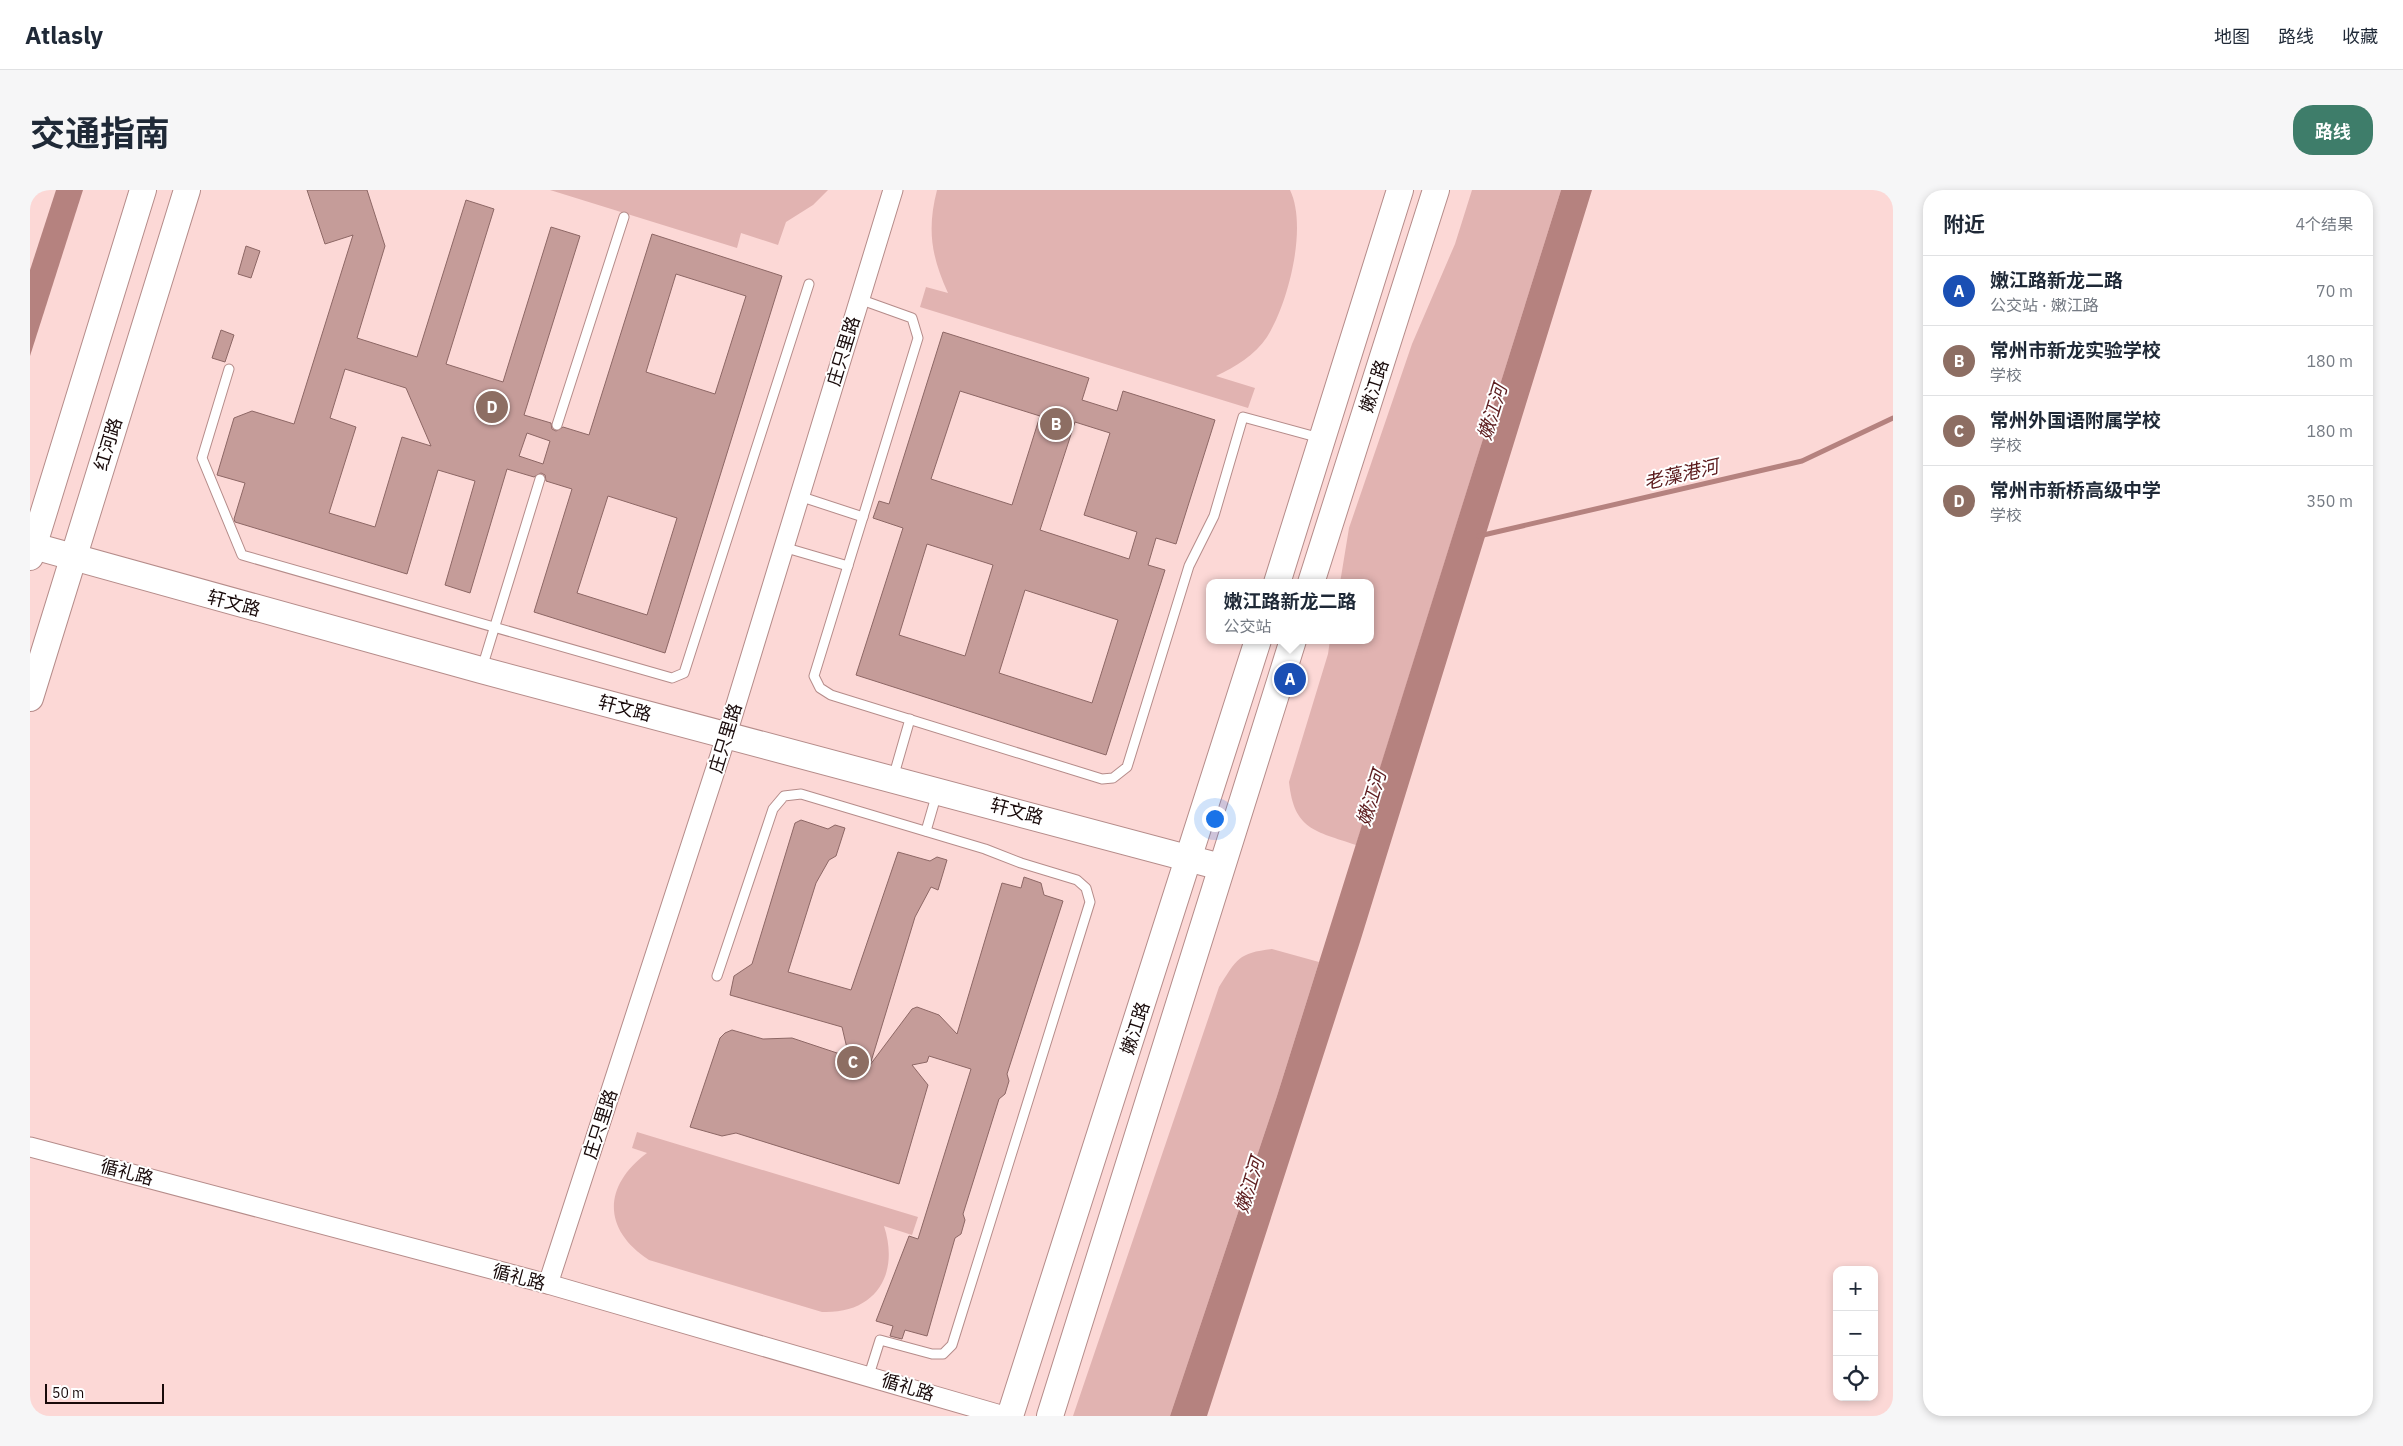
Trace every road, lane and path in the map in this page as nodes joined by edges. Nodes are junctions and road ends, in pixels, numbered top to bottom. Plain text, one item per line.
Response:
1 (143, 190) edge
2 (187, 190) edge
3 (893, 190) edge
4 (1400, 190) edge
5 (1436, 190) edge
6 (624, 217) dead end
7 (808, 284) dead end
8 (858, 299) junction
9 (229, 369) dead end
10 (557, 425) dead end
11 (1322, 439) junction
12 (540, 479) dead end
13 (798, 496) junction
14 (863, 517) junction
15 (783, 547) junction
16 (31, 549) edge
17 (73, 559) junction
18 (848, 566) junction
19 (1277, 579) edge
20 (1312, 579) edge
21 (494, 627) junction
22 (1257, 644) edge
23 (1292, 644) edge
24 (481, 670) junction
25 (30, 698) edge
26 (910, 719) junction
27 (727, 734) junction
28 (893, 778) junction
29 (938, 790) junction
30 (926, 831) junction
31 (1190, 857) junction
32 (1222, 867) junction
33 (717, 976) dead end
34 (30, 1147) edge
35 (548, 1284) junction
36 (869, 1376) junction
37 (1004, 1416) edge
38 (1010, 1416) edge
39 (1050, 1416) edge

1 - 16 main road
2 - 17 main road, 红河路
3 - 8 street, 庄只里路
4 - 11 main road, 嫩江路
5 - 20 main road, 嫩江路
6 - 10 lane
7 - 21 lane
8 - 13 street, 庄只里路
8 - 14 lane
9 - 21 lane
11 - 19 main road, 嫩江路
11 - 26 lane
12 - 21 lane
13 - 14 lane
13 - 15 street, 庄只里路
14 - 18 lane
15 - 18 lane
15 - 27 street, 庄只里路
16 - 17 main road, 轩文路
17 - 24 main road, 轩文路
17 - 25 main road, 红河路
18 - 26 lane
21 - 24 lane
22 - 31 main road, 嫩江路
23 - 32 main road, 嫩江路
24 - 27 main road, 轩文路
26 - 28 lane
27 - 28 main road, 轩文路
27 - 35 street, 庄只里路
28 - 29 main road, 轩文路
29 - 30 lane
29 - 31 main road, 轩文路
30 - 33 lane
30 - 36 lane
31 - 32 main road, 轩文路
31 - 38 main road, 嫩江路
32 - 39 main road, 嫩江路
34 - 35 street, 循礼路
35 - 36 street, 循礼路
36 - 37 street, 循礼路

